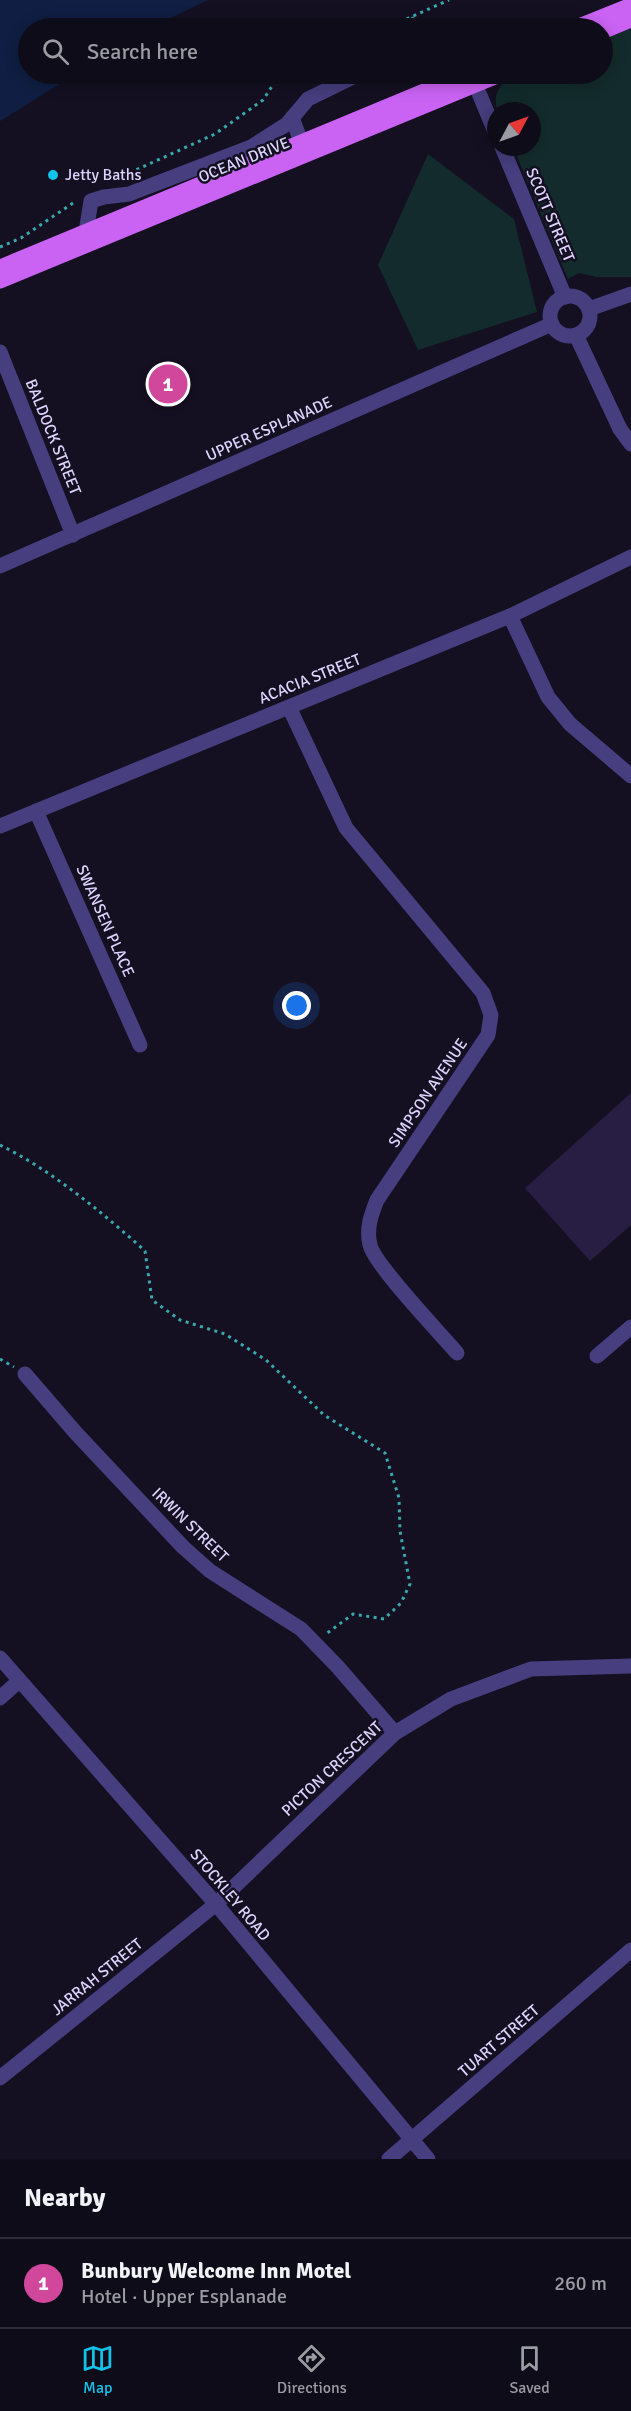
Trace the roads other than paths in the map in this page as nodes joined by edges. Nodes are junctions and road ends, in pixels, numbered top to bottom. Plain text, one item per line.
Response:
1 (631, 5) edge
2 (599, 18) edge
3 (631, 20) edge
4 (613, 28) edge
5 (339, 84) edge
6 (455, 84) edge
7 (474, 84) edge
8 (487, 113) edge
9 (292, 118) junction
10 (304, 148) junction
11 (506, 156) edge
12 (88, 237) junction
13 (0, 267) edge
14 (0, 281) edge
15 (631, 294) edge
16 (565, 297) junction
17 (589, 309) junction
18 (552, 324) junction
19 (576, 335) junction
20 (0, 352) edge
21 (631, 444) edge
22 (73, 535) junction
23 (631, 557) edge
24 (0, 566) edge
25 (510, 616) junction
26 (290, 707) junction
27 (631, 776) edge
28 (36, 811) junction
29 (0, 826) edge
30 (140, 1045) dead end
31 (631, 1328) edge
32 (457, 1353) dead end
33 (597, 1356) dead end
34 (25, 1374) dead end
35 (0, 1658) edge
36 (631, 1666) edge
37 (20, 1681) junction
38 (0, 1698) edge
39 (395, 1734) junction
40 (216, 1904) junction
41 (631, 1950) edge
42 (0, 2078) edge
43 (411, 2141) junction
44 (389, 2159) edge
45 (428, 2159) edge

1 - 2 main road
3 - 4 main road
5 - 9 street
6 - 10 main road, OCEAN DRIVE
7 - 8 street
9 - 10 street
9 - 12 street
10 - 12 main road, OCEAN DRIVE
11 - 16 street, SCOTT STREET
12 - 13 main road, OCEAN DRIVE
12 - 14 main road, OCEAN DRIVE
15 - 17 street
16 - 17 street
16 - 18 street
17 - 19 street
18 - 19 street
18 - 22 street, UPPER ESPLANADE
19 - 21 street
20 - 22 street, BALDOCK STREET
22 - 24 street, UPPER ESPLANADE
23 - 25 street, ACACIA STREET
25 - 26 street, ACACIA STREET
25 - 27 street
26 - 28 street, ACACIA STREET
26 - 32 street, SIMPSON AVENUE
28 - 29 street, ACACIA STREET
28 - 30 street, SWANSEN PLACE
31 - 33 street
34 - 39 street, IRWIN STREET
35 - 37 street, STOCKLEY ROAD
36 - 39 street, PICTON CRESCENT
37 - 38 street
37 - 40 street, STOCKLEY ROAD
39 - 40 street, PICTON CRESCENT
40 - 42 street, JARRAH STREET
40 - 43 street, STOCKLEY ROAD
41 - 43 street, TUART STREET
43 - 44 street, TUART STREET
43 - 45 street, STOCKLEY ROAD

